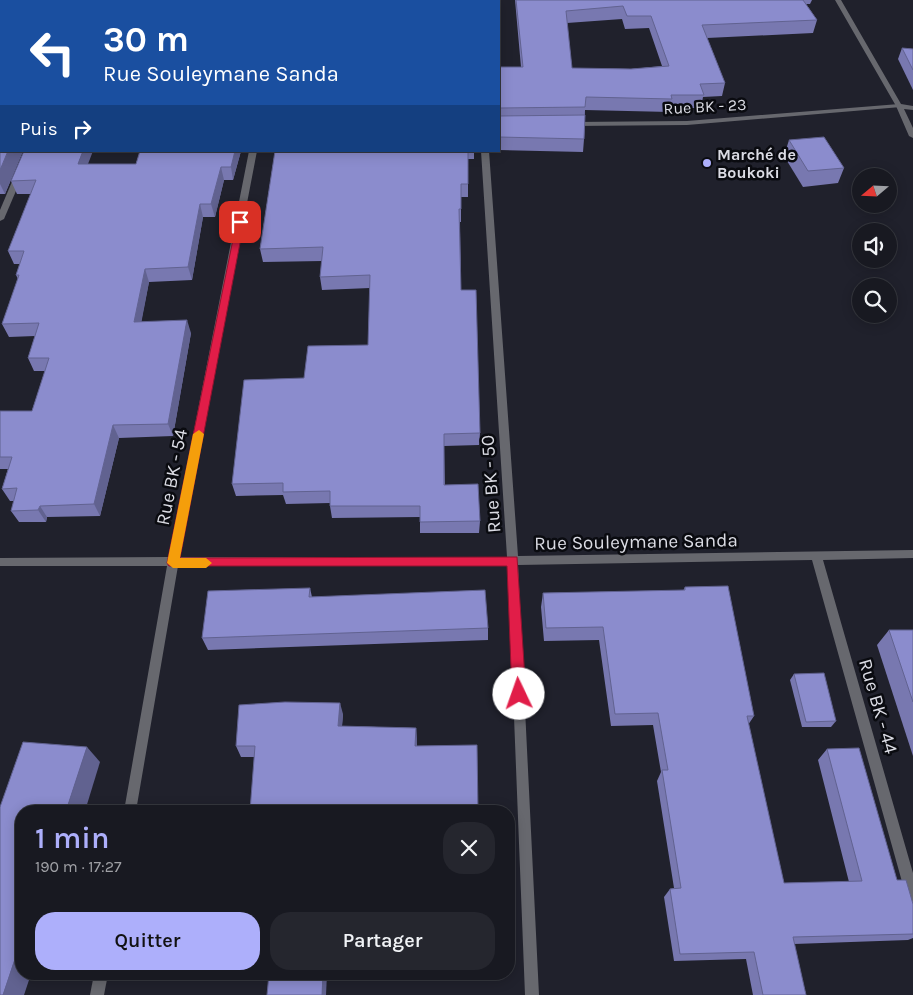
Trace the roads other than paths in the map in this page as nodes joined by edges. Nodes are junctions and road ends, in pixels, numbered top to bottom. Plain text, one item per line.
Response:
1 (838, 0) edge
2 (899, 106) junction
3 (913, 108) edge
4 (568, 124) edge
5 (913, 136) edge
6 (29, 152) edge
7 (253, 152) edge
8 (485, 152) edge
9 (0, 219) edge
10 (913, 554) edge
11 (816, 555) junction
12 (513, 561) junction
13 (0, 562) edge
14 (173, 563) junction
15 (131, 805) edge
16 (913, 896) edge
17 (100, 980) edge
18 (97, 995) edge
19 (532, 995) edge

1 - 2 street
2 - 3 street, Rue BK - 23
2 - 4 street, Rue BK - 23
2 - 5 street
6 - 9 street
7 - 14 street, Rue BK - 54
8 - 12 street, Rue BK - 50
10 - 11 street, Rue Souleymane Sanda
11 - 12 street, Rue Souleymane Sanda
11 - 16 street, Rue BK - 44
12 - 14 street, Rue Souleymane Sanda
12 - 19 street, Rue BK - 50
13 - 14 street, Rue Souleymane Sanda
14 - 15 street, Rue BK - 54
17 - 18 street

